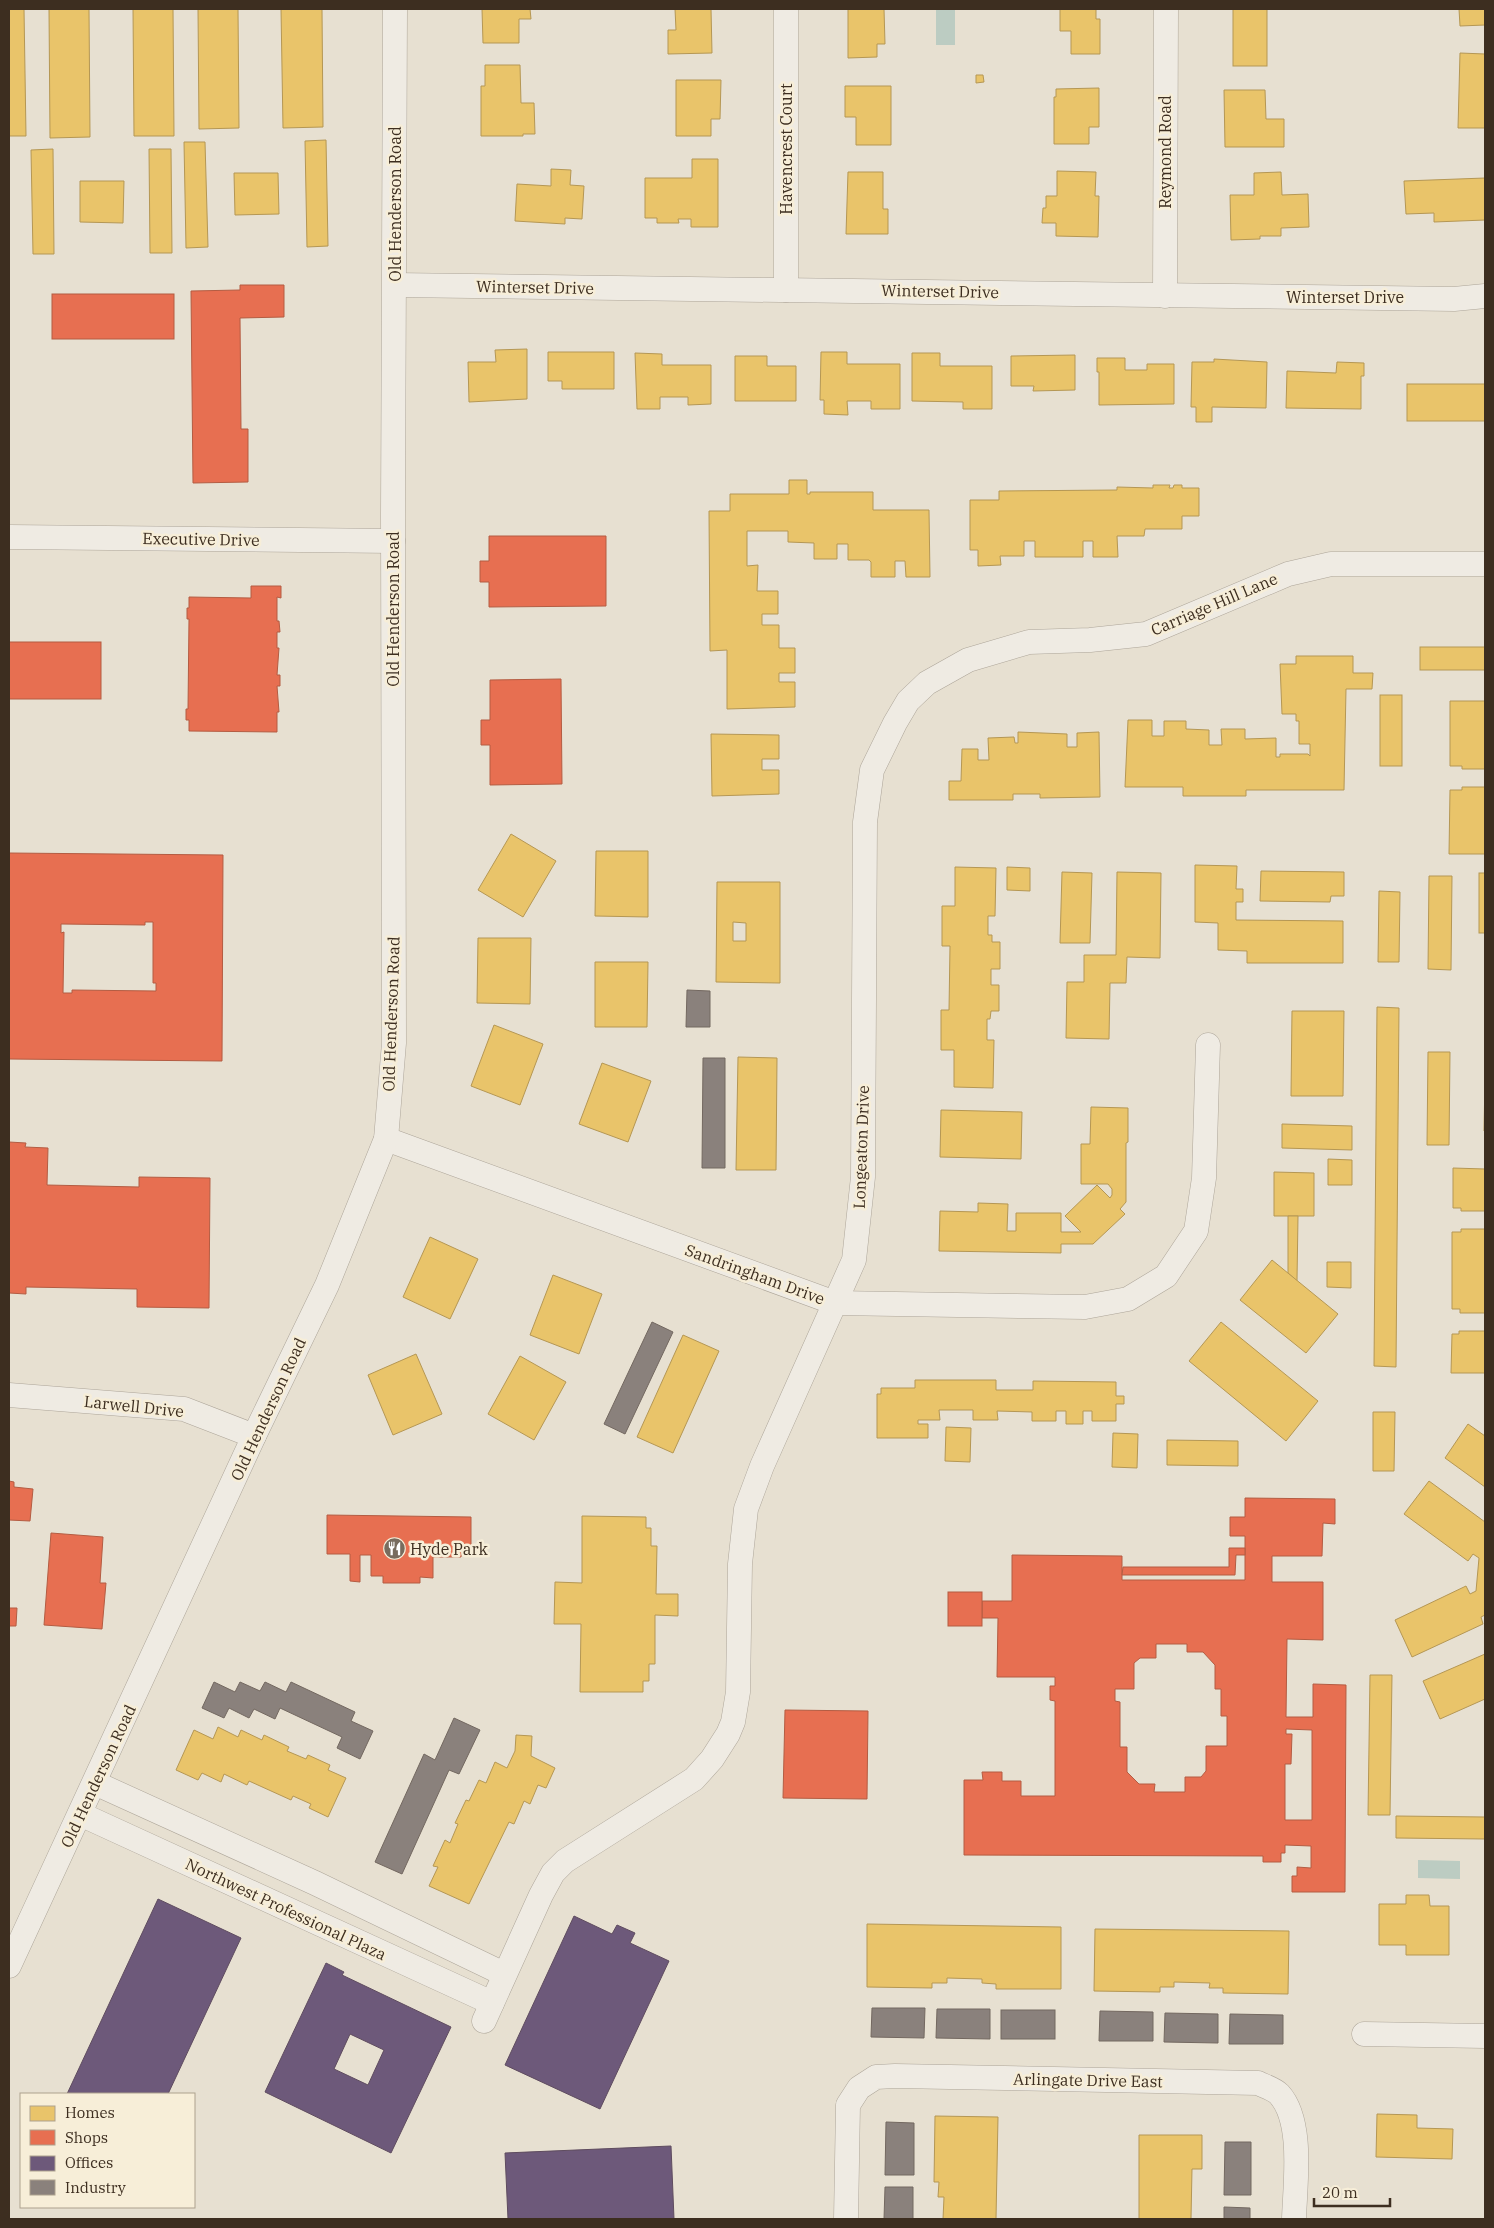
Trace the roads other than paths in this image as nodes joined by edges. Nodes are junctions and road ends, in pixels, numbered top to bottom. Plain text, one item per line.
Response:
1 (395, 9) edge
2 (786, 9) edge
3 (1166, 9) edge
4 (395, 285) junction
5 (786, 290) junction
6 (1165, 296) junction
7 (1485, 296) edge
8 (9, 537) edge
9 (393, 541) junction
10 (1485, 564) edge
11 (864, 852) joint
12 (1208, 1045) dead end
13 (386, 1139) junction
14 (835, 1303) junction
15 (9, 1395) edge
16 (254, 1436) junction
17 (746, 1509) joint
18 (95, 1783) junction
19 (80, 1814) junction
20 (9, 1966) edge
21 (504, 1974) junction
22 (1364, 2034) dead end
23 (1485, 2036) edge
24 (846, 2219) edge
25 (1294, 2219) edge

1 - 4 street, Old Henderson Road
2 - 5 street, Havencrest Court
3 - 6 street, Reymond Road
4 - 5 street, Winterset Drive
4 - 9 street, Old Henderson Road
5 - 6 street, Winterset Drive
6 - 7 street, Winterset Drive
8 - 9 street, Executive Drive
9 - 13 street, Old Henderson Road
10 - 11 street, Carriage Hill Lane
11 - 14 street, Longeaton Drive
12 - 14 street, Sandringham Drive
13 - 14 street, Sandringham Drive
13 - 16 street, Old Henderson Road
14 - 17 street, Longeaton Drive
15 - 16 street, Larwell Drive
16 - 18 street, Old Henderson Road
17 - 21 street, Northwest Professional Plaza
18 - 19 street, Old Henderson Road
18 - 21 street
19 - 20 street, Old Henderson Road
19 - 21 street, Northwest Professional Plaza
22 - 23 street
24 - 25 street, Arlingate Drive East

